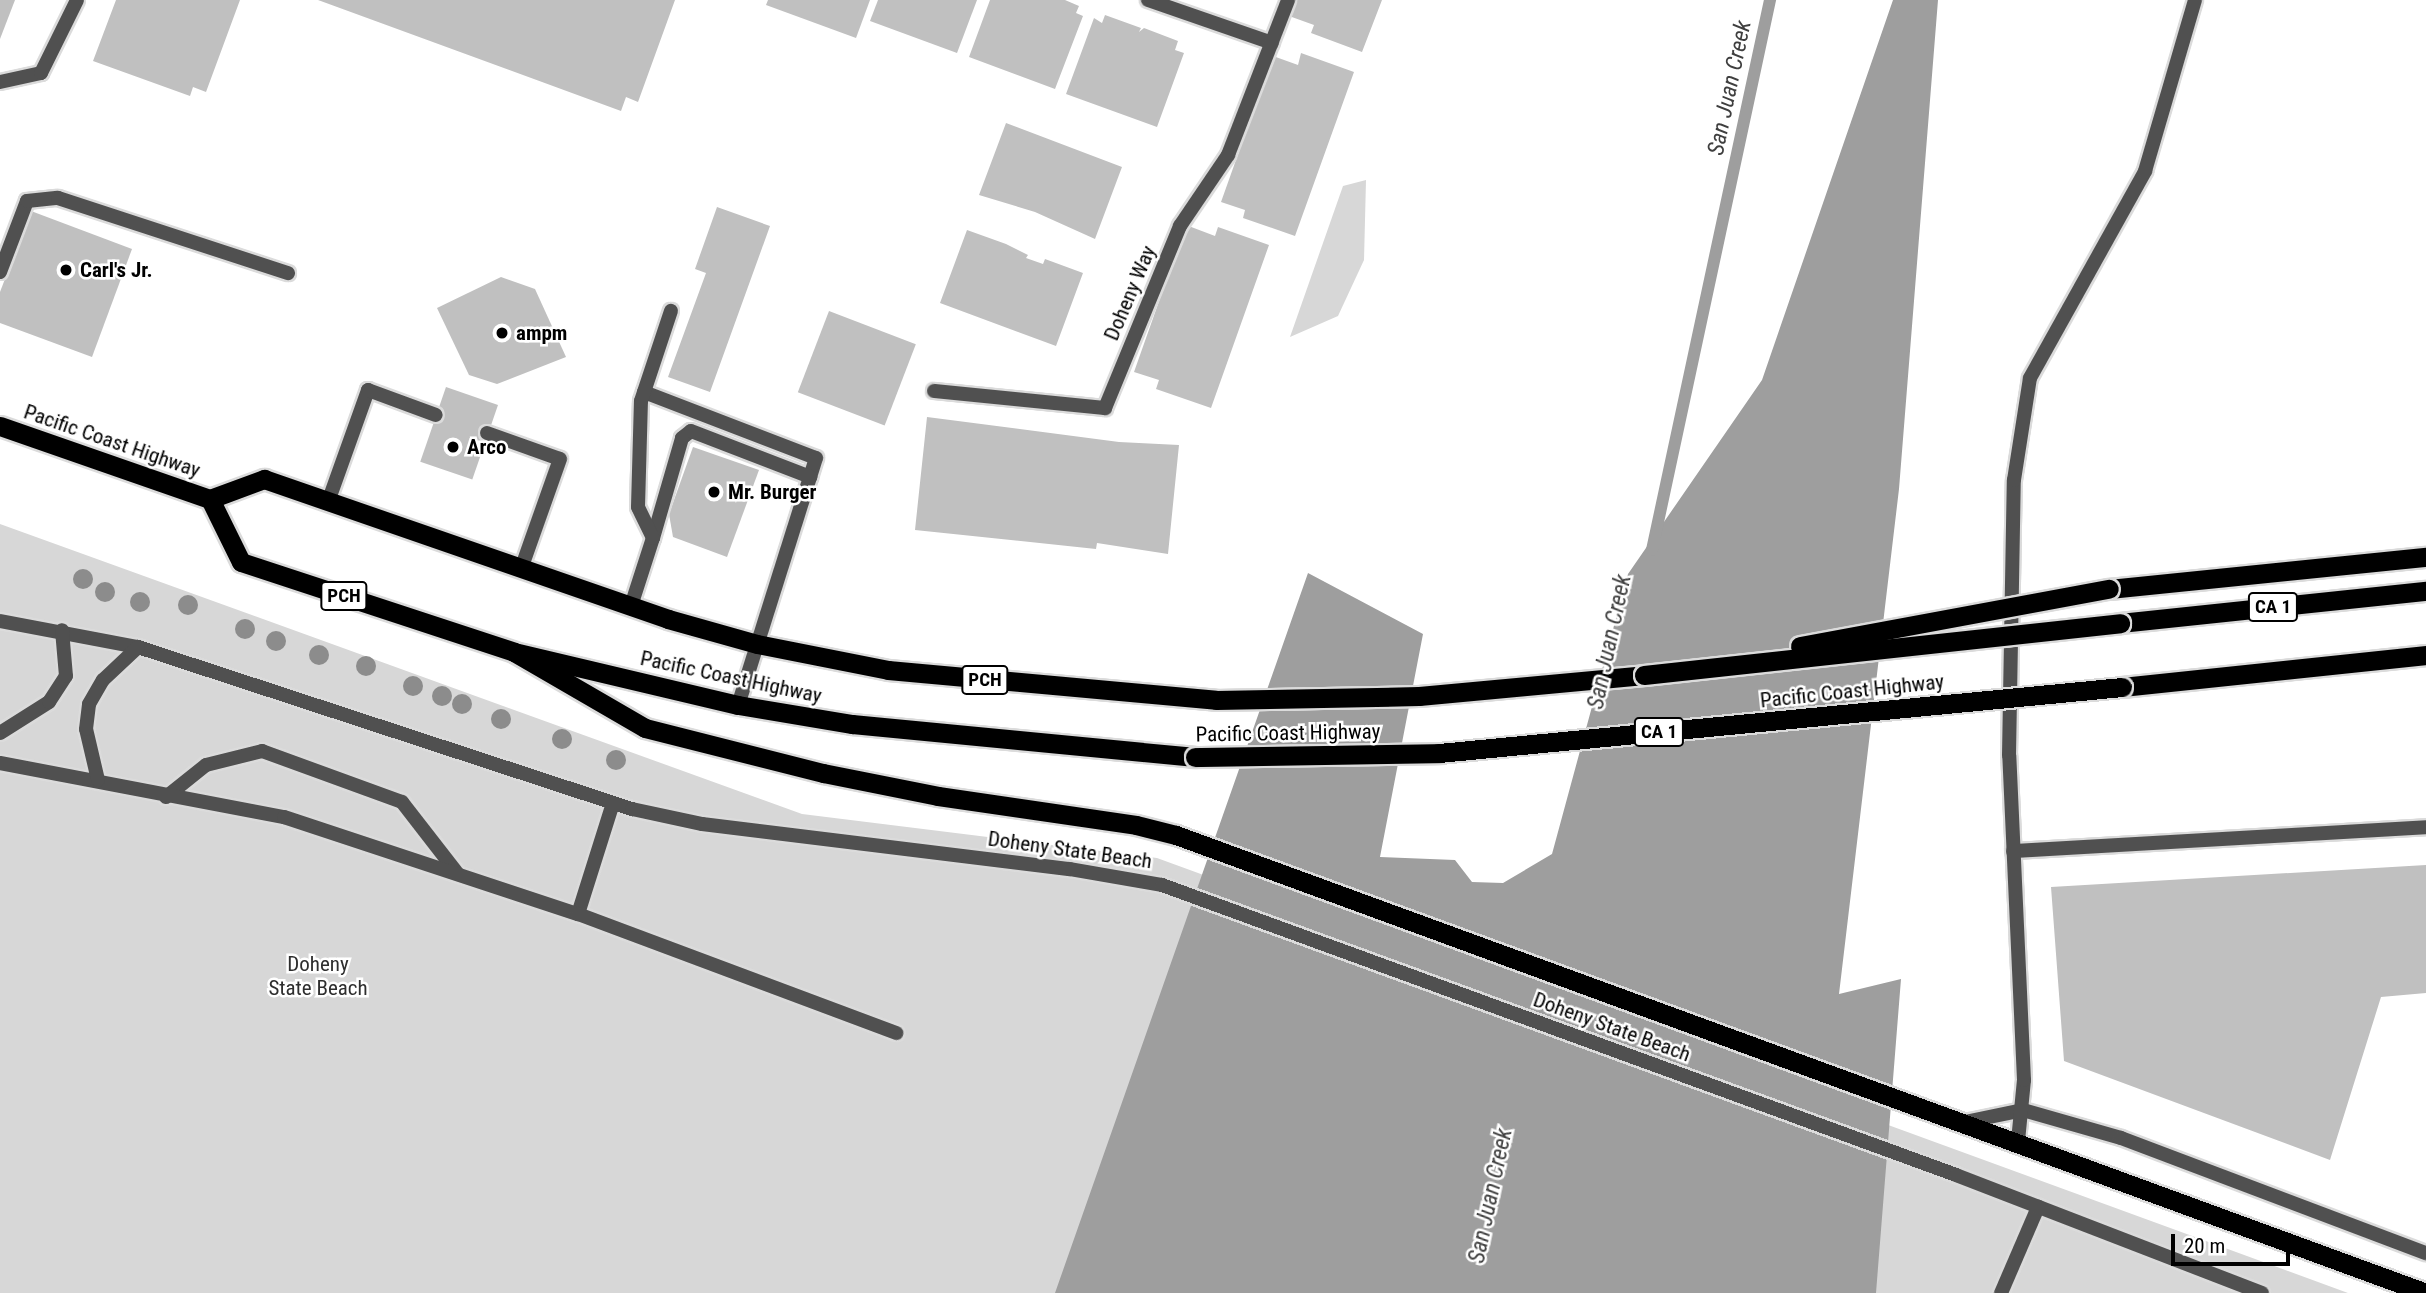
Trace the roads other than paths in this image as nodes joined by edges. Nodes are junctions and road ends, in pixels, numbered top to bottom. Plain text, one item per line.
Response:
1 (77, 0) edge
2 (1148, 0) edge
3 (1288, 0) edge
4 (2195, 0) edge
5 (1272, 43) junction
6 (0, 82) edge
7 (0, 272) edge
8 (288, 273) dead end
9 (671, 311) dead end
10 (934, 391) dead end
11 (644, 392) junction
12 (436, 415) dead end
13 (0, 426) edge
14 (487, 433) dead end
15 (810, 477) junction
16 (210, 499) junction
17 (328, 502) junction
18 (653, 538) junction
19 (2426, 556) edge
20 (521, 569) junction
21 (2426, 591) edge
22 (631, 606) junction
23 (0, 621) edge
24 (62, 630) junction
25 (757, 644) junction
26 (138, 646) junction
27 (514, 652) junction
28 (2426, 655) edge
29 (1644, 675) junction
30 (1216, 700) joint
31 (738, 705) junction
32 (0, 733) edge
33 (1195, 757) joint
34 (0, 763) edge
35 (98, 780) junction
36 (166, 797) junction
37 (613, 803) junction
38 (2426, 827) edge
39 (2013, 851) junction
40 (457, 873) junction
41 (578, 914) junction
42 (897, 1033) dead end
43 (2023, 1110) junction
44 (1959, 1123) junction
45 (2018, 1141) junction
46 (2038, 1207) junction
47 (2426, 1253) edge
48 (2240, 1289) edge
49 (2001, 1293) edge
50 (2262, 1293) edge
51 (2426, 1293) edge

1 - 6 street
2 - 5 street
3 - 5 street, Doheny Way
4 - 39 street
5 - 10 street, Doheny Way
7 - 8 street
9 - 11 street
11 - 15 street
11 - 18 street
12 - 17 street
13 - 16 highway, Pacific Coast Highway
14 - 20 street
15 - 18 street
15 - 25 street
16 - 17 highway, Pacific Coast Highway / PCH
16 - 27 highway, Pacific Coast Highway / PCH
17 - 20 highway, Pacific Coast Highway / PCH
18 - 22 street
19 - 29 highway, bridge
20 - 22 highway, Pacific Coast Highway / PCH
21 - 29 highway, Pacific Coast Highway / CA 1, bridge
22 - 25 highway, Pacific Coast Highway / PCH
23 - 24 street, Doheny State Beach
24 - 26 street, Doheny State Beach
24 - 32 street
25 - 30 highway, Pacific Coast Highway / PCH
25 - 31 street
26 - 35 street
26 - 37 street, Doheny State Beach
27 - 31 highway, Pacific Coast Highway / PCH
27 - 44 highway
28 - 33 highway, Pacific Coast Highway / CA 1, bridge
29 - 30 highway, Pacific Coast Highway / CA 1
31 - 33 highway, Pacific Coast Highway / PCH
34 - 35 street
35 - 36 street
36 - 40 street
36 - 40 street
37 - 41 street
37 - 46 street, Doheny State Beach
38 - 39 street
39 - 43 street
40 - 41 street
41 - 42 street
43 - 44 street
43 - 45 street
43 - 47 street
44 - 45 highway
45 - 51 highway
46 - 48 street, Doheny State Beach
46 - 49 street
48 - 50 street, Doheny State Beach

